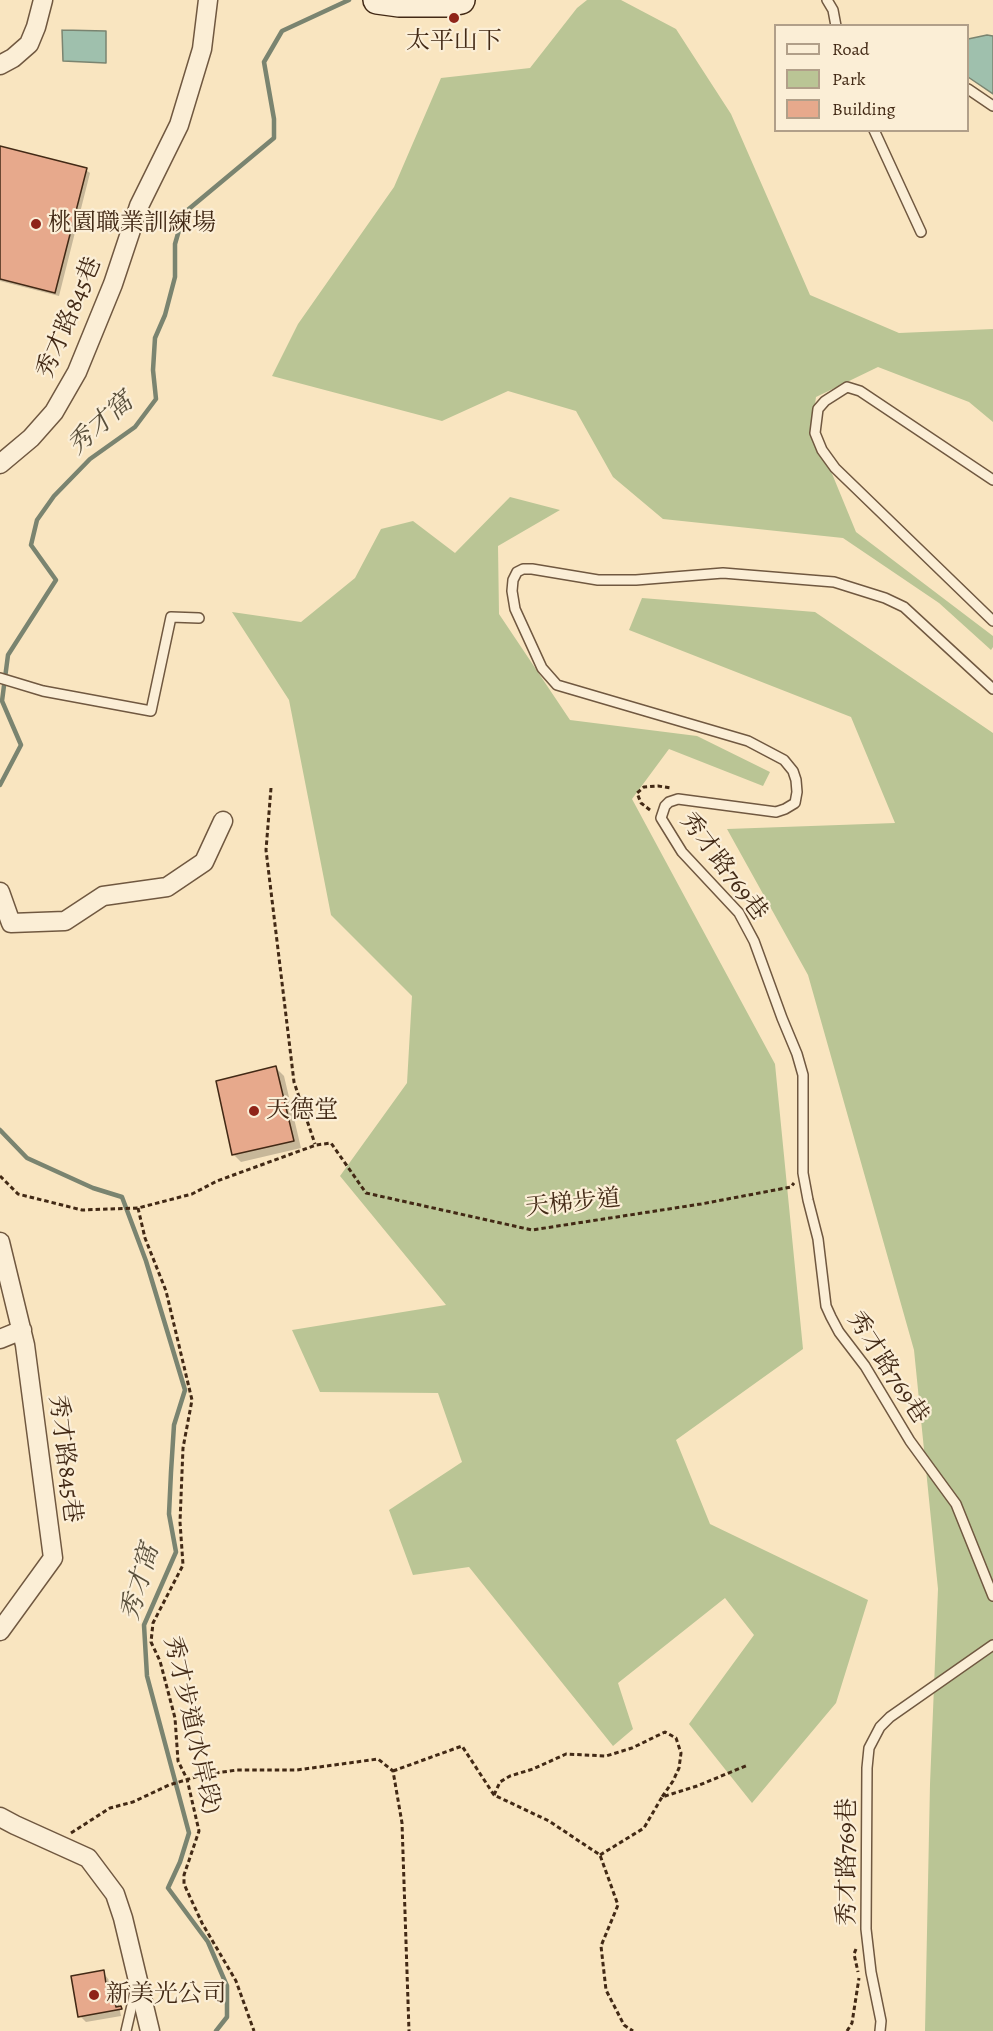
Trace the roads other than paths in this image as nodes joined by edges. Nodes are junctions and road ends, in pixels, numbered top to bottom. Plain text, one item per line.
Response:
1 (43, 0) edge
2 (208, 0) edge
3 (377, 0) edge
4 (461, 0) edge
5 (827, 0) edge
6 (836, 24) edge
7 (0, 65) edge
8 (969, 90) edge
9 (993, 106) edge
10 (875, 132) edge
11 (921, 232) dead end
12 (0, 464) edge
13 (993, 480) edge
14 (199, 618) dead end
15 (993, 621) edge
16 (0, 678) edge
17 (993, 689) edge
18 (223, 821) dead end
19 (0, 892) edge
20 (0, 1242) edge
21 (22, 1330) junction
22 (0, 1339) edge
23 (993, 1596) edge
24 (0, 1631) edge
25 (993, 1645) edge
26 (0, 1817) edge
27 (138, 1980) junction
28 (126, 2031) edge
29 (150, 2031) edge
30 (880, 2031) edge

1 - 7 street
2 - 12 street, 秀才路845巷
3 - 4 main road
5 - 6 lane
8 - 9 lane
10 - 11 lane
13 - 15 lane
14 - 16 lane
17 - 23 lane, 秀才路769巷
18 - 19 street
20 - 21 street, 秀才路845巷
21 - 22 street
21 - 24 street, 秀才路845巷
25 - 30 lane, 秀才路769巷
26 - 27 street
27 - 28 lane
27 - 29 street

